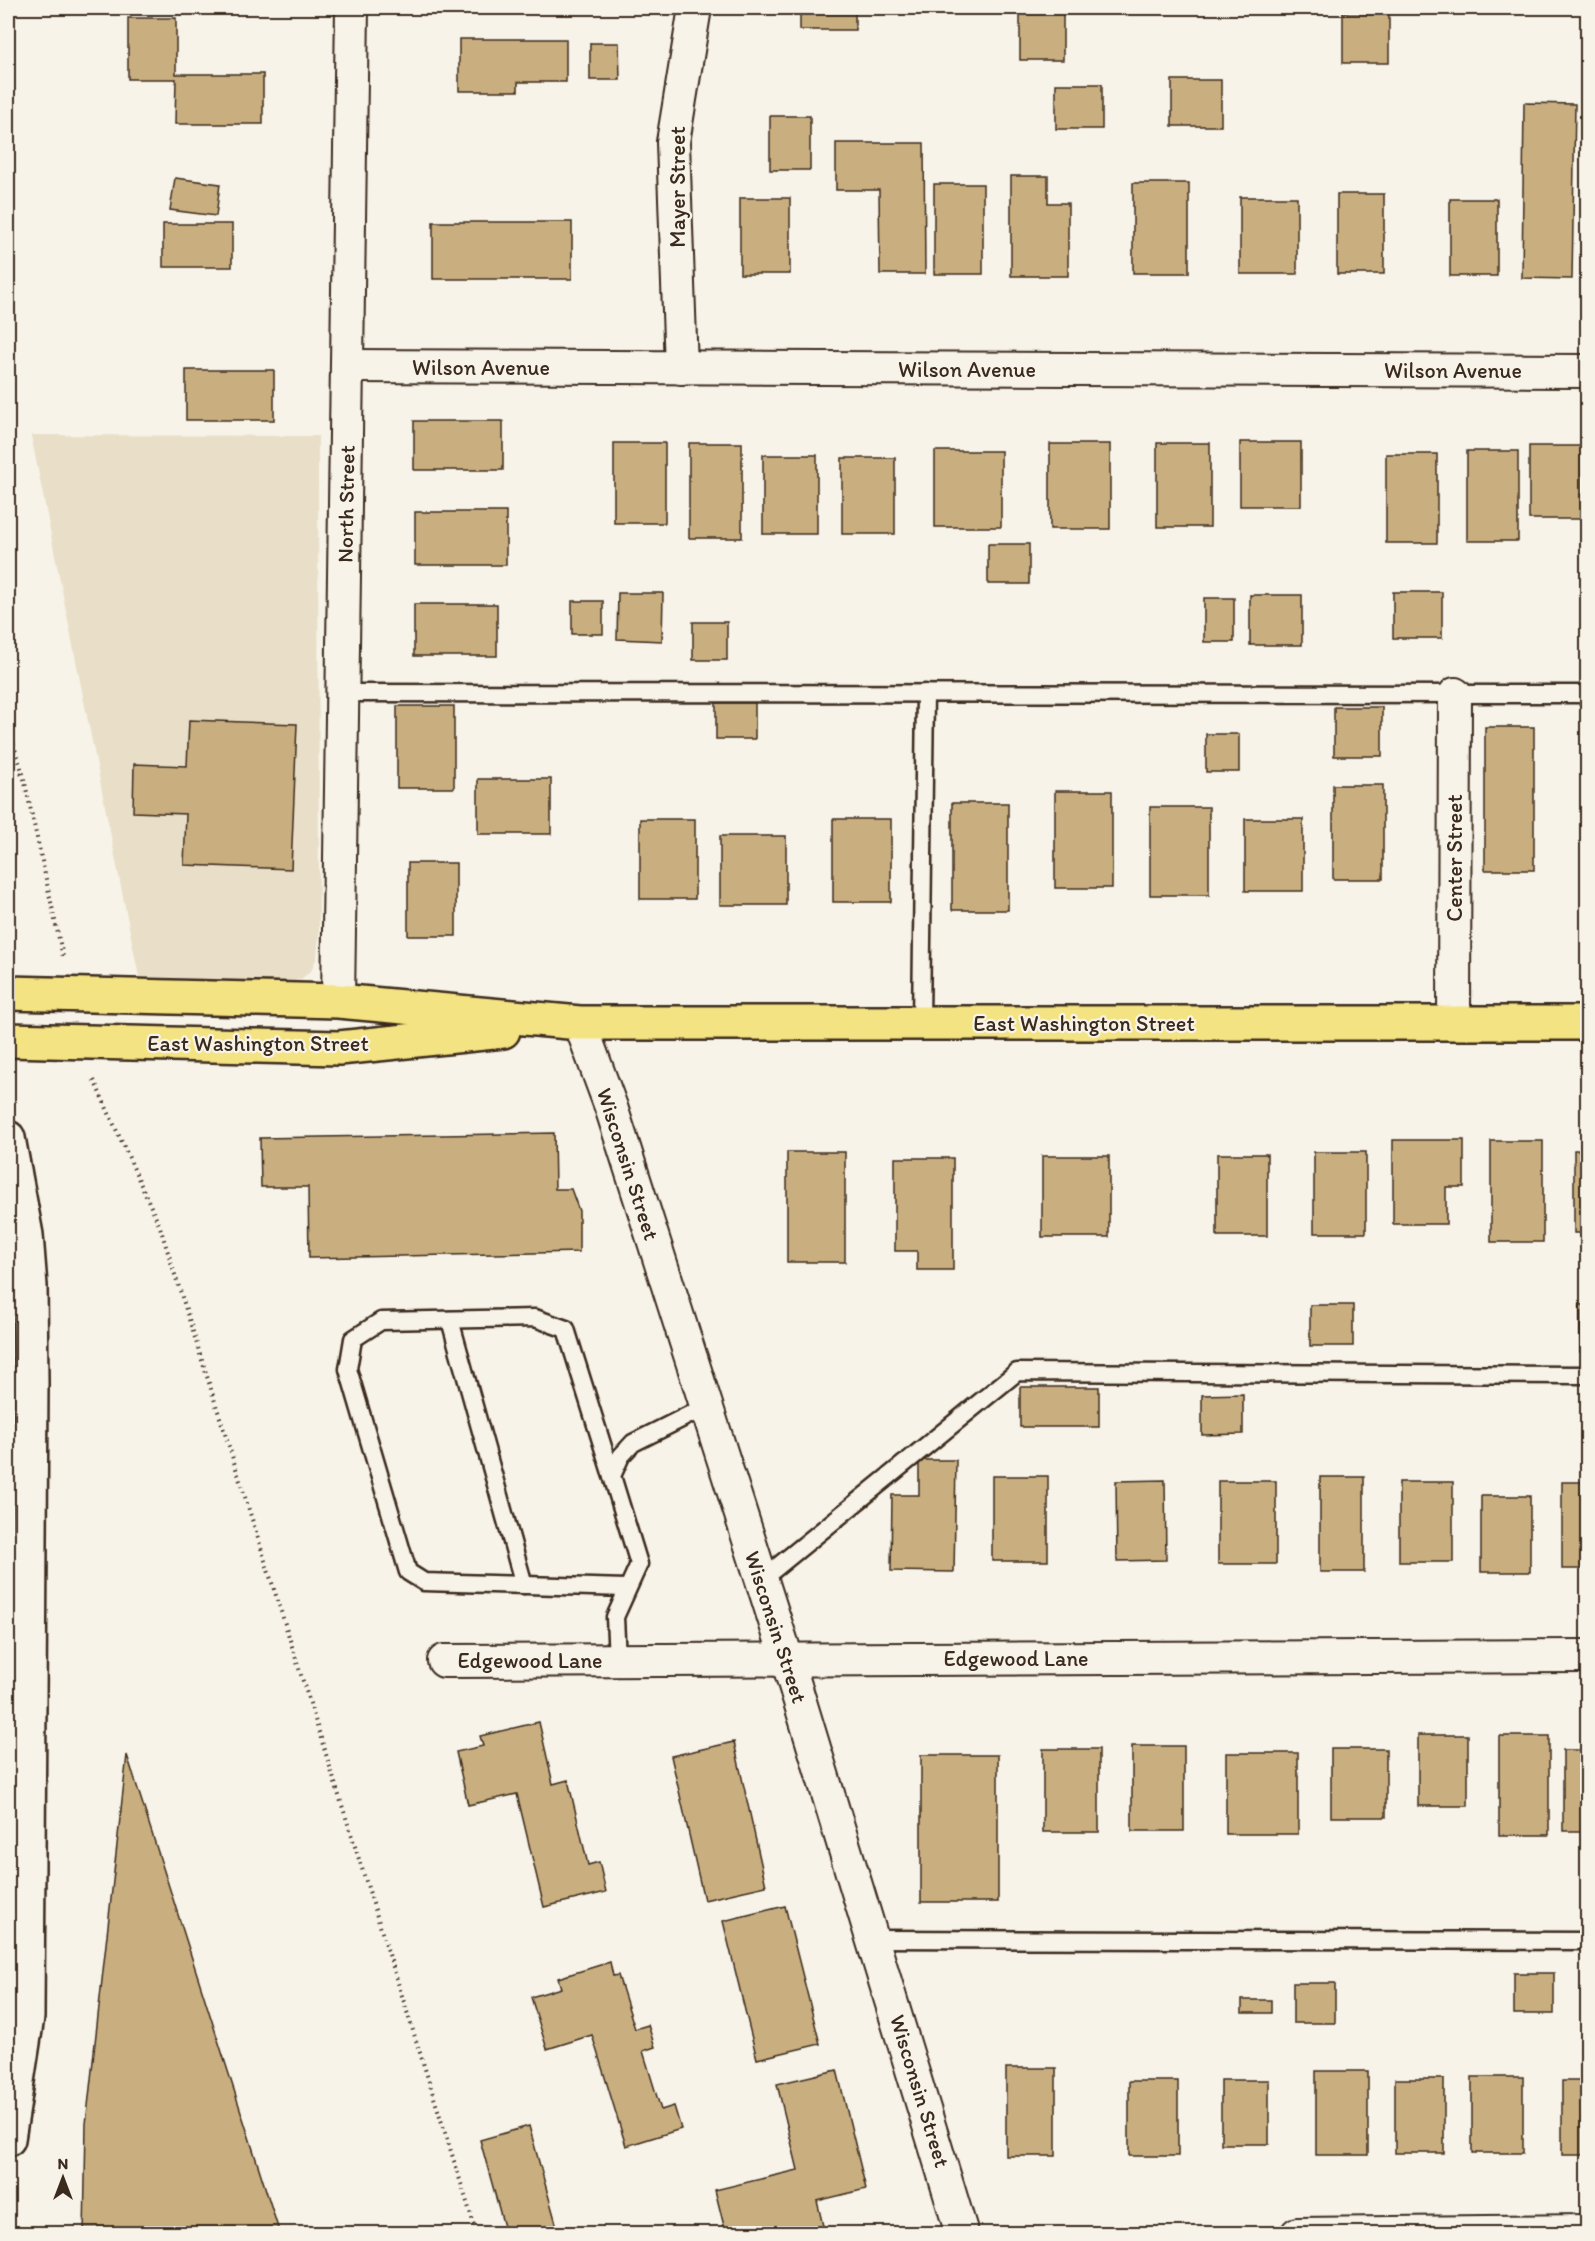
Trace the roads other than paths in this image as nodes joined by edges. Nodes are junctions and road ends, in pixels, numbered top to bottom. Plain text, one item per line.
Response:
1 (352, 8) edge
2 (695, 8) edge
3 (347, 366) junction
4 (681, 368) junction
5 (1587, 371) edge
6 (344, 693) junction
7 (925, 693) junction
8 (1455, 694) junction
9 (1587, 694) edge
10 (8, 993) edge
11 (338, 1001) junction
12 (580, 1023) junction
13 (921, 1023) junction
14 (1454, 1023) junction
15 (1587, 1023) edge
16 (8, 1040) edge
17 (8, 1138) edge
18 (450, 1320) junction
19 (1587, 1375) edge
20 (705, 1407) junction
21 (612, 1476) junction
22 (761, 1580) junction
23 (524, 1585) junction
24 (626, 1588) junction
25 (1587, 1656) edge
26 (787, 1659) junction
27 (617, 1660) junction
28 (444, 1661) dead end
29 (874, 1939) junction
30 (1587, 1941) edge
31 (8, 2139) edge
32 (1587, 2231) edge
33 (963, 2234) edge
34 (1297, 2234) edge

1 - 3 street, North Street
2 - 4 street, Mayer Street
3 - 4 street, Wilson Avenue
3 - 6 street, North Street
4 - 5 street, Wilson Avenue
6 - 7 lane
6 - 11 street, North Street
7 - 8 lane
7 - 13 lane
8 - 9 lane
8 - 14 street, Center Street
10 - 11 main road, East Washington Street
11 - 12 main road, East Washington Street
12 - 13 main road, East Washington Street
12 - 16 main road, East Washington Street
12 - 20 street, Wisconsin Street
13 - 14 main road, East Washington Street
14 - 15 main road, East Washington Street
17 - 31 street
18 - 21 lane
18 - 23 lane
18 - 23 lane
19 - 22 lane
20 - 21 lane
20 - 22 street, Wisconsin Street
21 - 24 lane
22 - 26 street, Wisconsin Street
23 - 24 lane
24 - 27 lane
25 - 26 street, Edgewood Lane
26 - 27 street, Edgewood Lane
26 - 29 street, Wisconsin Street
27 - 28 street, Edgewood Lane
29 - 30 lane
29 - 33 street, Wisconsin Street
32 - 34 street

